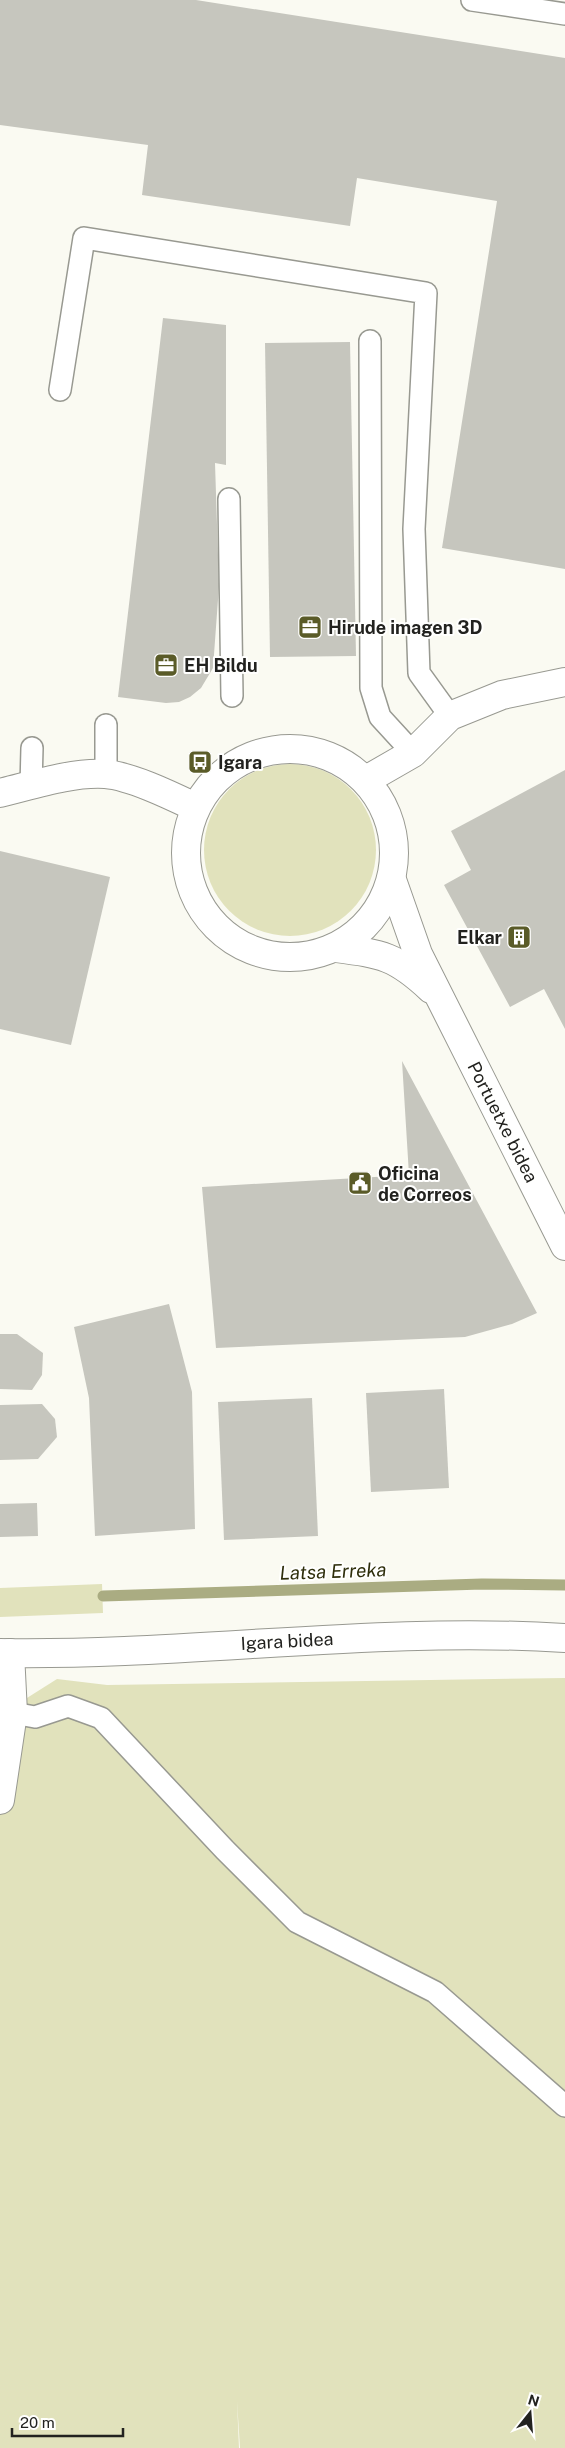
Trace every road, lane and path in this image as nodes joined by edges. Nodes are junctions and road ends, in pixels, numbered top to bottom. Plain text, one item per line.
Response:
1 (472, 0) edge
2 (565, 14) edge
3 (370, 342) dead end
4 (60, 390) dead end
5 (229, 499) dead end
6 (565, 682) edge
7 (232, 696) dead end
8 (450, 716) junction
9 (106, 725) dead end
10 (32, 748) dead end
11 (413, 753) junction
12 (106, 774) junction
13 (366, 780) junction
14 (31, 786) junction
15 (0, 794) edge
16 (195, 807) junction
17 (392, 880) junction
18 (336, 948) junction
19 (440, 999) junction
20 (565, 1246) edge
21 (565, 1638) edge
22 (5, 1653) edge
23 (13, 1713) junction
24 (0, 1800) edge
25 (565, 2106) edge

1 - 2 lane
3 - 11 lane
4 - 8 lane
5 - 7 lane
6 - 8 street
8 - 11 street
9 - 12 lane
10 - 14 lane
11 - 13 street
12 - 14 street
12 - 16 street
13 - 16 street
13 - 17 street
14 - 15 street
16 - 18 street
17 - 18 street
17 - 19 street, Portuetxe bidea
18 - 19 street, Portuetxe bidea
19 - 20 street, Portuetxe bidea
21 - 22 street, Igara bidea
22 - 23 street, Igara bidea
23 - 24 street, Igara bidea
23 - 25 lane

